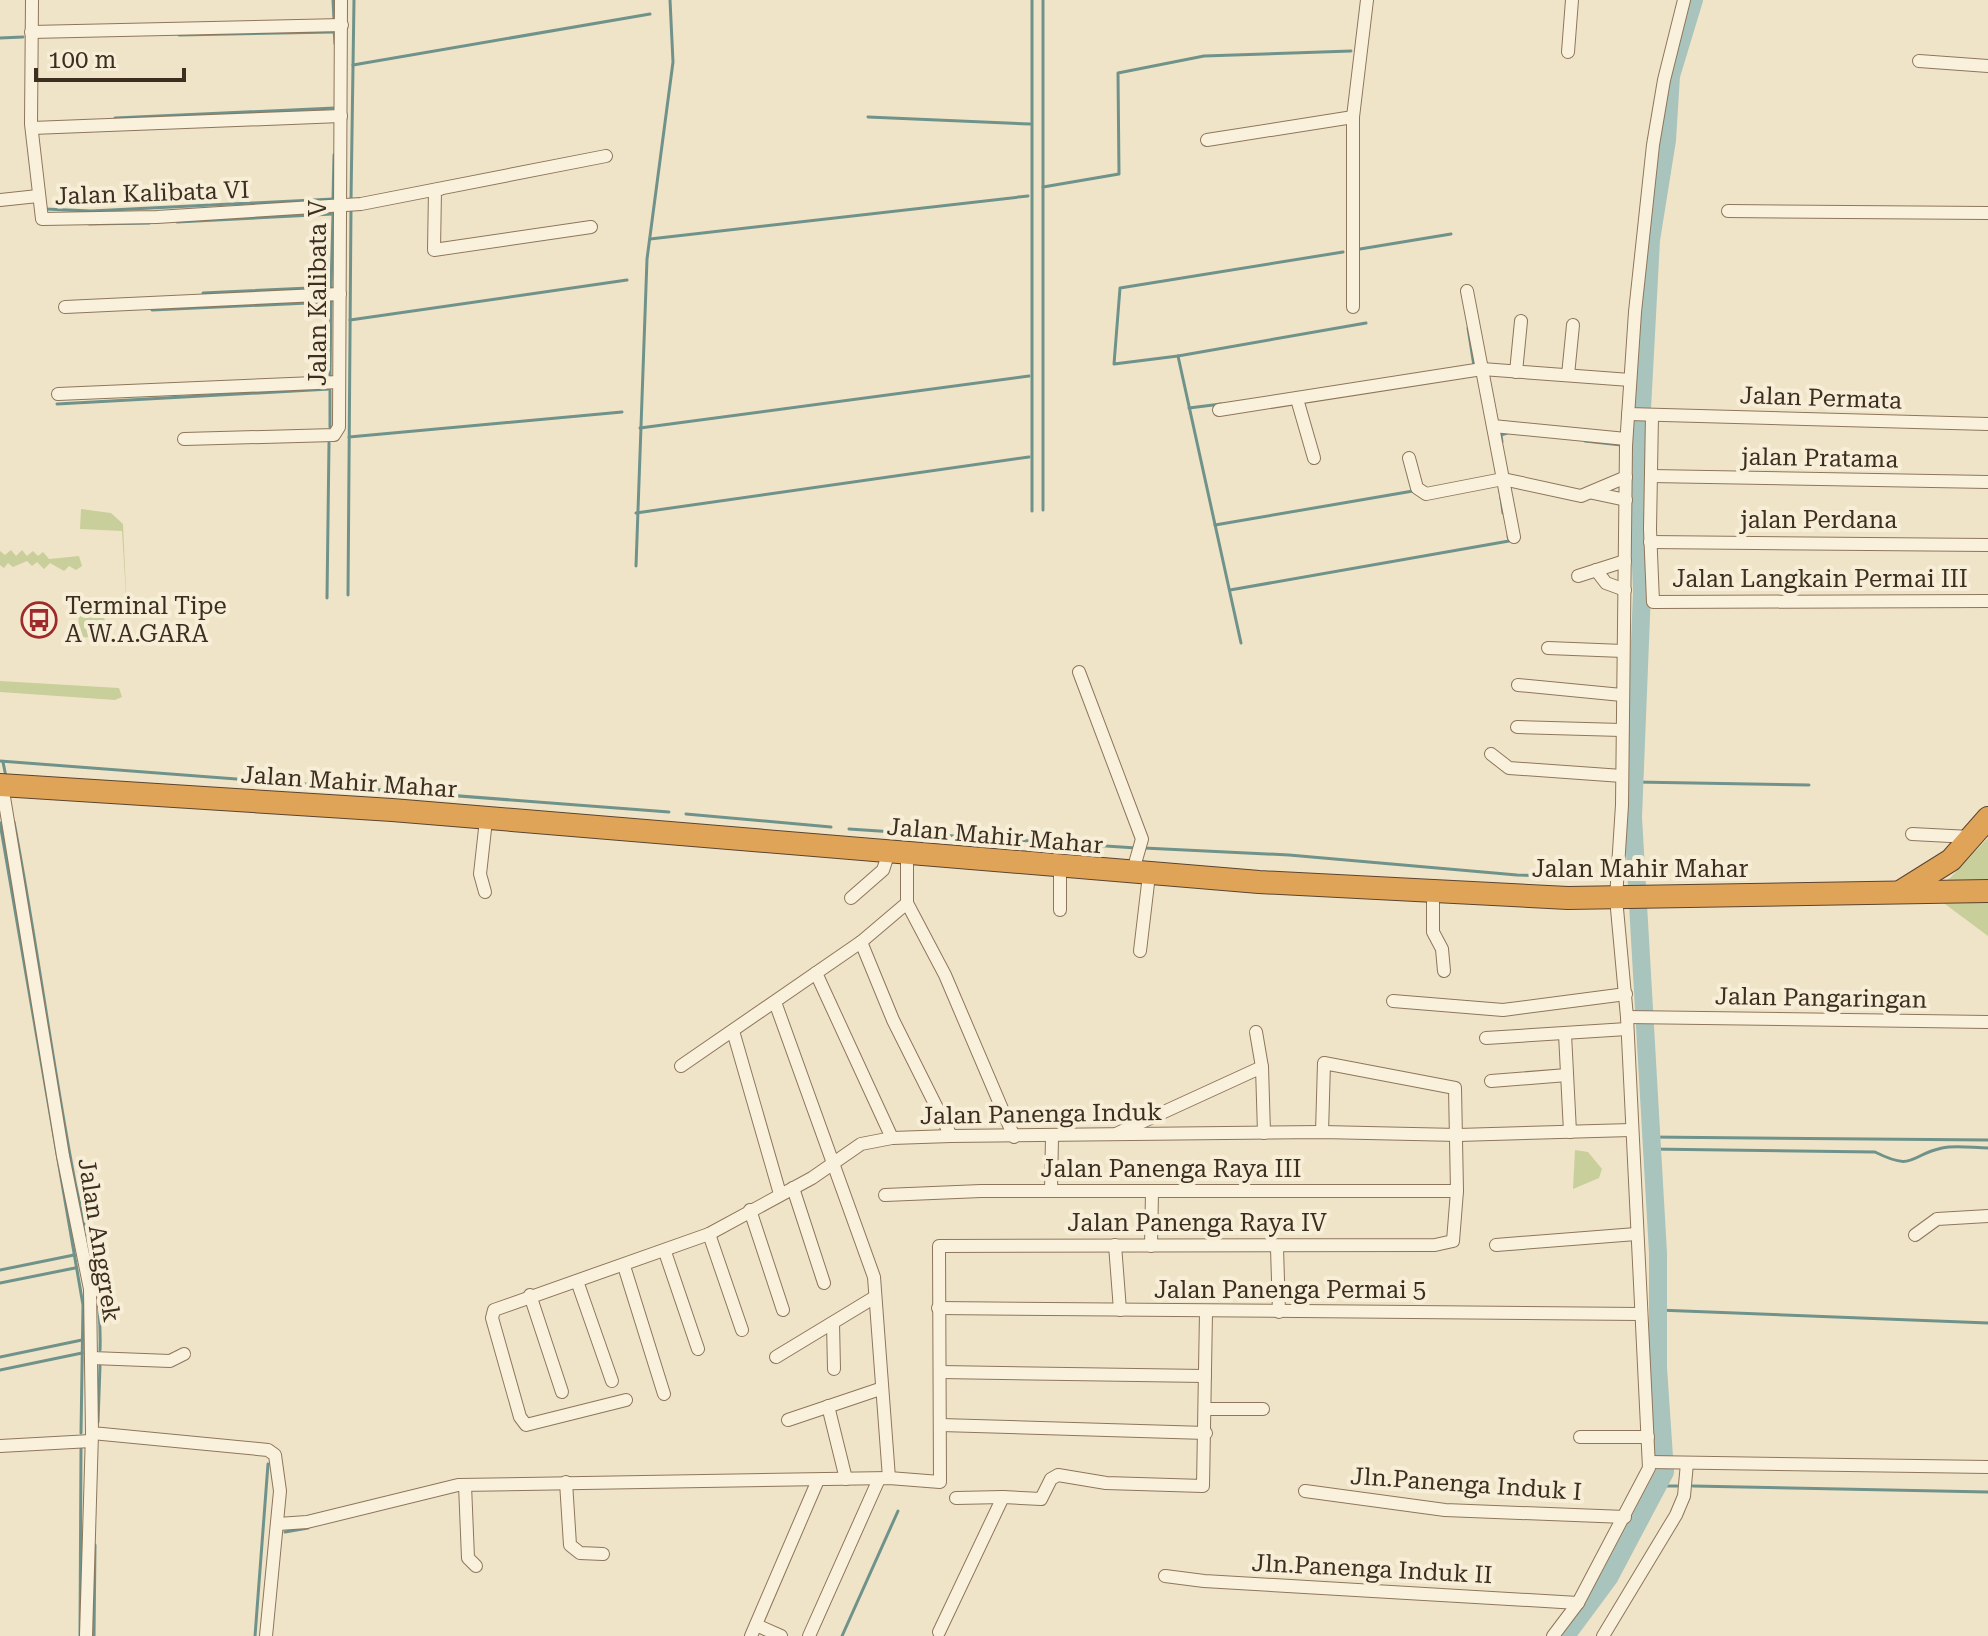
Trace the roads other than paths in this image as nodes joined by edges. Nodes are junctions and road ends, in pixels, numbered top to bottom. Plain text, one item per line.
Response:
1 (32, 0) edge
2 (341, 0) edge
3 (1367, 0) edge
4 (1572, 0) edge
5 (1684, 0) edge
6 (342, 25) junction
7 (31, 32) junction
8 (1568, 52) dead end
9 (1919, 61) dead end
10 (1988, 66) edge
11 (341, 116) junction
12 (1353, 117) junction
13 (32, 128) junction
14 (1207, 140) dead end
15 (606, 156) dead end
16 (435, 190) junction
17 (38, 196) junction
18 (0, 200) edge
19 (347, 205) junction
20 (1728, 211) dead end
21 (1988, 213) edge
22 (591, 227) dead end
23 (1467, 291) dead end
24 (340, 294) junction
25 (65, 307) dead end
26 (1353, 307) dead end
27 (1521, 321) dead end
28 (1573, 325) dead end
29 (1482, 369) junction
30 (1516, 372) junction
31 (1568, 375) junction
32 (1630, 380) junction
33 (339, 382) junction
34 (58, 394) dead end
35 (1297, 399) junction
36 (1219, 410) dead end
37 (1642, 414) junction
38 (1988, 424) edge
39 (1493, 426) junction
40 (184, 439) dead end
41 (1626, 439) junction
42 (1314, 458) dead end
43 (1409, 458) dead end
44 (1651, 476) junction
45 (1626, 477) junction
46 (1503, 479) junction
47 (1988, 482) edge
48 (1593, 493) junction
49 (1626, 500) junction
50 (1514, 537) dead end
51 (1650, 542) junction
52 (1988, 545) edge
53 (1625, 561) junction
54 (1596, 570) junction
55 (1578, 576) dead end
56 (1625, 590) junction
57 (1988, 601) edge
58 (1548, 648) dead end
59 (1623, 651) junction
60 (1079, 672) dead end
61 (1518, 685) dead end
62 (1622, 695) junction
63 (1517, 727) dead end
64 (1621, 730) junction
65 (1491, 754) dead end
66 (1622, 776) junction
67 (1, 785) edge
68 (1988, 818) edge
69 (486, 820) junction
70 (1912, 834) dead end
71 (1973, 837) junction
72 (898, 853) junction
73 (1060, 868) junction
74 (1140, 874) junction
75 (1433, 891) junction
76 (1902, 891) junction
77 (1988, 891) edge
78 (485, 892) dead end
79 (851, 898) dead end
80 (1620, 898) junction
81 (907, 903) junction
82 (1060, 910) dead end
83 (861, 942) junction
84 (1140, 951) dead end
85 (1444, 971) dead end
86 (816, 973) junction
87 (1626, 994) junction
88 (1393, 1001) dead end
89 (775, 1002) junction
90 (1630, 1021) junction
91 (1988, 1022) edge
92 (733, 1031) junction
93 (1256, 1032) dead end
94 (1565, 1034) junction
95 (1486, 1038) dead end
96 (681, 1066) dead end
97 (1262, 1067) junction
98 (1567, 1075) junction
99 (1491, 1081) dead end
100 (1631, 1130) junction
101 (1322, 1132) junction
102 (1570, 1132) junction
103 (1264, 1133) junction
104 (1114, 1134) junction
105 (1458, 1135) junction
106 (951, 1136) junction
107 (1014, 1137) junction
108 (1052, 1137) junction
109 (892, 1138) junction
110 (834, 1162) junction
111 (793, 1188) junction
112 (1051, 1191) junction
113 (1457, 1191) junction
114 (1152, 1192) junction
115 (780, 1194) junction
116 (885, 1195) dead end
117 (750, 1210) junction
118 (1988, 1216) edge
119 (709, 1234) junction
120 (1636, 1234) junction
121 (1915, 1235) dead end
122 (1115, 1245) junction
123 (1496, 1245) dead end
124 (1151, 1246) junction
125 (1277, 1248) junction
126 (665, 1252) junction
127 (624, 1266) junction
128 (577, 1281) junction
129 (824, 1283) dead end
130 (530, 1295) junction
131 (875, 1297) junction
132 (938, 1308) junction
133 (783, 1310) dead end
134 (1120, 1310) junction
135 (1206, 1312) junction
136 (1279, 1312) junction
137 (1641, 1314) junction
138 (833, 1323) junction
139 (742, 1330) dead end
140 (698, 1349) dead end
141 (184, 1354) dead end
142 (776, 1357) dead end
143 (92, 1358) junction
144 (834, 1369) dead end
145 (940, 1372) junction
146 (1205, 1376) junction
147 (612, 1381) dead end
148 (880, 1389) junction
149 (562, 1392) dead end
150 (664, 1394) dead end
151 (626, 1400) dead end
152 (828, 1406) junction
153 (1206, 1409) junction
154 (1263, 1409) dead end
155 (788, 1420) dead end
156 (941, 1425) junction
157 (1206, 1433) junction
158 (92, 1437) junction
159 (1580, 1437) dead end
160 (1648, 1437) junction
161 (0, 1446) edge
162 (1653, 1462) junction
163 (1687, 1463) junction
164 (1988, 1467) edge
165 (884, 1478) junction
166 (846, 1479) junction
167 (818, 1480) junction
168 (566, 1482) junction
169 (465, 1485) junction
170 (1305, 1491) dead end
171 (1003, 1497) junction
172 (956, 1498) dead end
173 (1625, 1517) junction
174 (278, 1524) junction
175 (603, 1554) dead end
176 (476, 1566) dead end
177 (1165, 1576) dead end
178 (1578, 1603) junction
179 (754, 1631) edge
180 (939, 1632) dead end
181 (86, 1636) edge
182 (266, 1636) edge
183 (781, 1636) edge
184 (809, 1636) edge
185 (1553, 1636) edge
186 (1603, 1636) edge

1 - 7 street, Jalan Kalibata VI
2 - 6 street, Jalan Kalibata V
3 - 12 street
4 - 8 street
5 - 32 street
6 - 7 street
6 - 11 street, Jalan Kalibata V
7 - 13 street, Jalan Kalibata VI
9 - 10 street
11 - 13 street
11 - 19 street, Jalan Kalibata V
12 - 14 street
12 - 26 street
13 - 17 street, Jalan Kalibata VI
15 - 16 street
16 - 19 street
16 - 22 street
17 - 18 street
17 - 19 street, Jalan Kalibata VI
19 - 24 street, Jalan Kalibata V
20 - 21 street
23 - 29 street
24 - 25 street
24 - 33 street, Jalan Kalibata V
27 - 30 street
28 - 31 street
29 - 30 street
29 - 35 street
29 - 39 street
30 - 31 street
31 - 32 street
32 - 37 street
33 - 34 street
33 - 40 street, Jalan Kalibata V
35 - 36 street
35 - 42 street
37 - 38 street, Jalan Permata
37 - 41 street
37 - 44 street
39 - 41 street
39 - 46 street
41 - 45 street
43 - 46 street
44 - 47 street, jalan Pratama
44 - 51 street
45 - 48 street
45 - 49 street
46 - 48 street
46 - 50 street
48 - 49 street
49 - 53 street
51 - 52 street, jalan Perdana
51 - 57 street, Jalan Langkain Permai III
53 - 54 street
53 - 56 street
54 - 55 street
54 - 56 street
56 - 59 street
58 - 59 street
59 - 62 street
60 - 74 street
61 - 62 street
62 - 64 street
63 - 64 street
64 - 66 street
65 - 66 street
66 - 80 street
67 - 69 highway, Jalan Mahir Mahar
67 - 143 street, Jalan Anggrek
68 - 71 highway
69 - 72 highway, Jalan Mahir Mahar
69 - 78 street
70 - 71 street
71 - 76 highway
72 - 73 highway, Jalan Mahir Mahar
72 - 79 street
72 - 81 street
73 - 74 highway, Jalan Mahir Mahar
73 - 82 street
74 - 75 highway, Jalan Mahir Mahar
74 - 84 street
75 - 80 highway, Jalan Mahir Mahar
75 - 85 street
76 - 77 highway, Jalan Mahir Mahar
76 - 80 highway, Jalan Mahir Mahar
80 - 87 street
81 - 83 street
81 - 107 street
83 - 86 street
83 - 106 street
86 - 89 street
86 - 109 street
87 - 88 street
87 - 90 street
89 - 92 street
89 - 110 street
90 - 91 street, Jalan Pangaringan
90 - 94 street, Jalan Pangaringan
90 - 100 street
92 - 96 street
92 - 115 street
93 - 97 street
94 - 95 street, Jalan Pangaringan
94 - 98 street
97 - 103 street
97 - 104 street
98 - 99 street
98 - 102 street
100 - 102 street, Jalan Panenga Induk
100 - 120 street
101 - 103 street, Jalan Panenga Induk
101 - 105 street, Jalan Panenga Induk
101 - 105 street
102 - 105 street, Jalan Panenga Induk
103 - 104 street, Jalan Panenga Induk
104 - 108 street, Jalan Panenga Induk
105 - 113 street
106 - 107 street, Jalan Panenga Induk
106 - 109 street, Jalan Panenga Induk
107 - 108 street, Jalan Panenga Induk
108 - 112 street
109 - 110 street, Jalan Panenga Induk
110 - 111 street, Jalan Panenga Induk
110 - 131 street
111 - 115 street, Jalan Panenga Induk
111 - 129 street
112 - 114 street, Jalan Panenga Raya III
112 - 116 street, Jalan Panenga Raya III
113 - 114 street, Jalan Panenga Raya III
113 - 125 street, Jalan Panenga Raya IV
114 - 124 street
115 - 117 street, Jalan Panenga Induk
117 - 119 street, Jalan Panenga Induk
117 - 133 street
118 - 121 street
119 - 126 street, Jalan Panenga Induk
119 - 139 street
120 - 123 street
120 - 137 street
122 - 124 street, Jalan Panenga Raya IV
122 - 132 street, Jalan Panenga Raya IV
122 - 134 street
124 - 125 street, Jalan Panenga Raya IV
125 - 136 street
126 - 127 street, Jalan Panenga Induk
126 - 140 street
127 - 128 street, Jalan Panenga Induk
127 - 150 street
128 - 130 street, Jalan Panenga Induk
128 - 147 street
130 - 149 street
130 - 151 street, Jalan Panenga Induk
131 - 138 street
131 - 148 street
132 - 134 street, Jalan Panenga Permai 5
132 - 145 street
134 - 135 street, Jalan Panenga Permai 5
135 - 136 street, Jalan Panenga Permai 5
135 - 146 street
136 - 137 street, Jalan Panenga Permai 5
137 - 160 street
138 - 142 street
138 - 144 street
141 - 143 street
143 - 158 street, Jalan Anggrek
145 - 146 street
145 - 156 street
146 - 153 street
148 - 152 street
148 - 165 street
152 - 155 street
152 - 166 street
153 - 154 street
153 - 157 street
156 - 157 street
156 - 165 street
157 - 171 street
158 - 161 street
158 - 174 street
158 - 181 street, Jalan Anggrek
159 - 160 street
160 - 162 street
162 - 163 street
162 - 173 street
163 - 164 street
163 - 186 street
165 - 166 street
165 - 184 street
166 - 167 street
167 - 168 street
167 - 179 street
168 - 169 street
168 - 175 street
169 - 174 street
169 - 176 street
170 - 173 street, Jln.Panenga Induk I
171 - 172 street
171 - 180 street
173 - 178 street
174 - 182 street
177 - 178 street, Jln.Panenga Induk II
178 - 185 street
179 - 183 street

